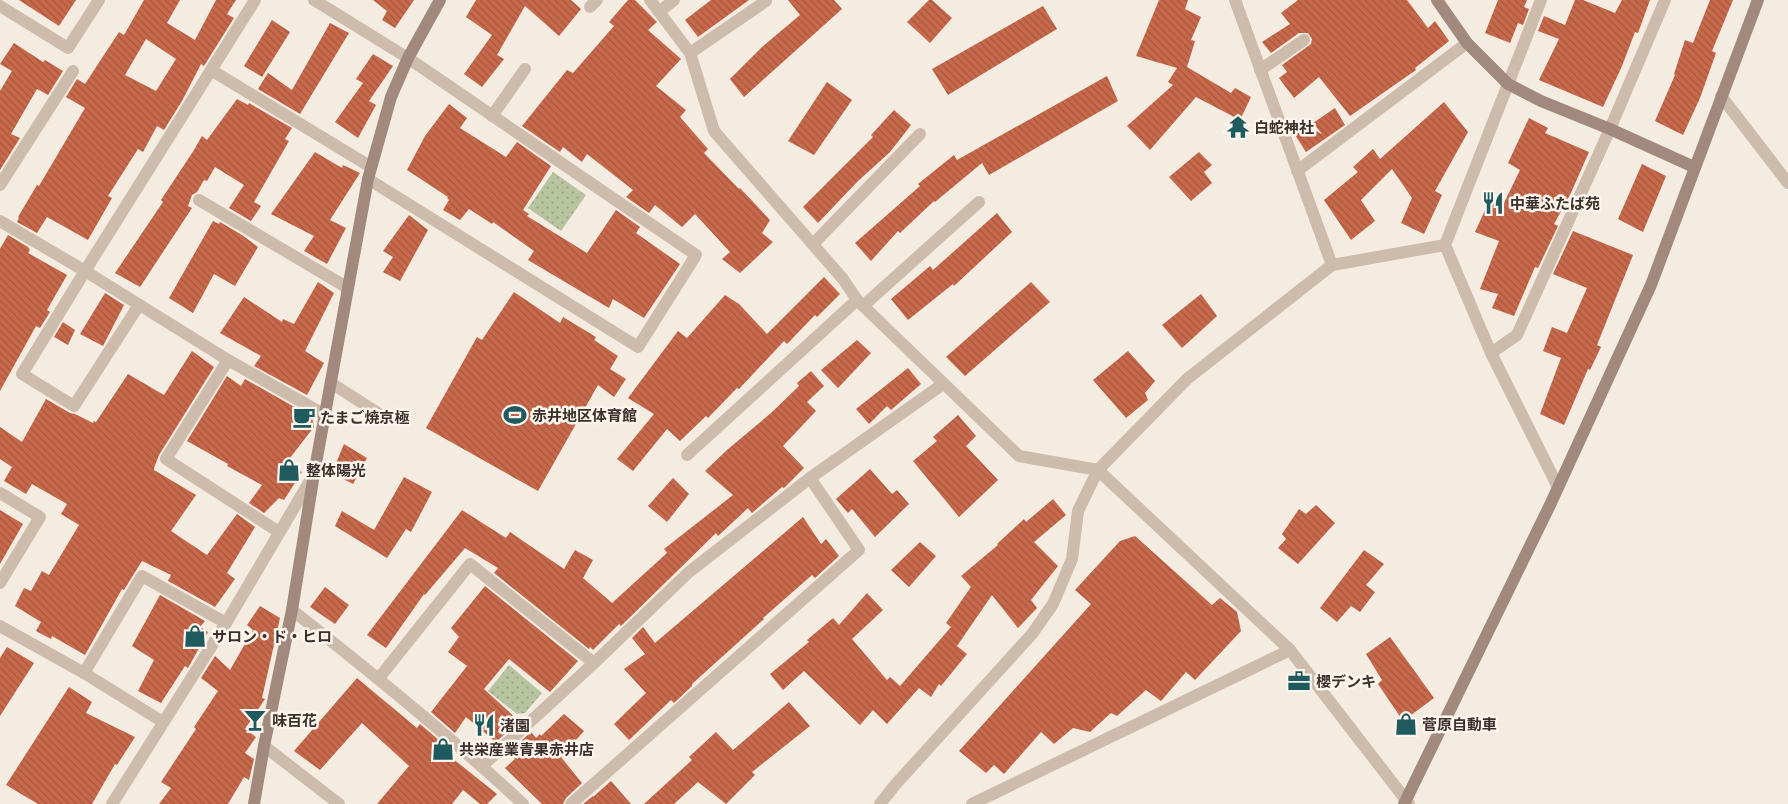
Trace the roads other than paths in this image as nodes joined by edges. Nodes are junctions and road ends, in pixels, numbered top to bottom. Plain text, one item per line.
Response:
1 (99, 0) edge
2 (255, 0) edge
3 (314, 0) edge
4 (440, 0) edge
5 (650, 0) edge
6 (674, 0) edge
7 (1235, 0) edge
8 (1437, 0) edge
9 (1541, 0) edge
10 (1665, 0) edge
11 (1758, 0) edge
12 (766, 1) edge
13 (0, 6) edge
14 (659, 12) junction
15 (1304, 40) dead end
16 (1467, 43) junction
17 (690, 53) junction
18 (408, 58) junction
19 (525, 69) dead end
20 (211, 70) junction
21 (1260, 70) junction
22 (73, 71) dead end
23 (1508, 84) junction
24 (1721, 96) junction
25 (492, 116) junction
26 (1610, 130) junction
27 (920, 134) dead end
28 (371, 167) junction
29 (1694, 167) junction
30 (1298, 171) junction
31 (368, 180) junction
32 (1788, 183) edge
33 (0, 185) edge
34 (199, 200) dead end
35 (979, 202) dead end
36 (0, 221) edge
37 (813, 244) junction
38 (1446, 244) junction
39 (1332, 265) junction
40 (85, 271) junction
41 (348, 288) junction
42 (860, 303) junction
43 (139, 305) junction
44 (1491, 354) junction
45 (228, 360) junction
46 (331, 383) junction
47 (943, 384) junction
48 (325, 415) junction
49 (384, 417) dead end
50 (686, 455) dead end
51 (1098, 470) junction
52 (314, 474) junction
53 (810, 478) junction
54 (1558, 487) junction
55 (0, 492) edge
56 (279, 532) junction
57 (0, 583) edge
58 (292, 610) junction
59 (226, 623) junction
60 (0, 626) edge
61 (1290, 650) junction
62 (594, 663) junction
63 (84, 673) junction
64 (379, 678) junction
65 (163, 722) junction
66 (264, 746) junction
67 (482, 766) junction
68 (997, 799) edge
69 (1406, 803) edge
70 (112, 804) edge
71 (254, 804) edge
72 (339, 804) edge
73 (523, 804) edge
74 (571, 804) edge
75 (880, 804) edge
76 (972, 804) edge

1 - 13 street
2 - 20 street
3 - 18 street
4 - 18 street
5 - 14 street
6 - 14 street
7 - 21 street
8 - 16 street
9 - 23 street
10 - 26 street
11 - 24 street
12 - 17 street
14 - 17 street
15 - 21 street
16 - 23 street
16 - 30 street
17 - 37 street
18 - 25 street
18 - 28 street
19 - 25 street
20 - 28 street
20 - 40 street
21 - 30 street
22 - 33 street
23 - 26 street
23 - 38 street
24 - 29 street
24 - 32 street
25 - 31 street
26 - 29 street
26 - 44 street
27 - 37 street
28 - 31 street
29 - 54 street
30 - 39 street
31 - 41 street
34 - 41 street
35 - 42 street
36 - 40 street
37 - 42 street
38 - 39 street
38 - 44 street
39 - 51 street
40 - 43 street
40 - 43 street
41 - 46 street
42 - 47 street
42 - 50 street
43 - 45 street
44 - 54 street
45 - 48 street
45 - 56 street
46 - 48 street
46 - 49 street
47 - 51 street
47 - 53 street
48 - 52 street
51 - 61 street
51 - 75 street
52 - 56 street
52 - 58 street
53 - 62 street
53 - 74 street
54 - 69 street
55 - 57 street
56 - 59 street
58 - 64 street
58 - 66 street
59 - 63 street
59 - 65 street
60 - 63 street
61 - 68 street
61 - 69 street
62 - 64 street
62 - 67 street
63 - 65 street
64 - 67 street
65 - 70 street
66 - 71 street
66 - 72 street
67 - 73 street
68 - 76 street

